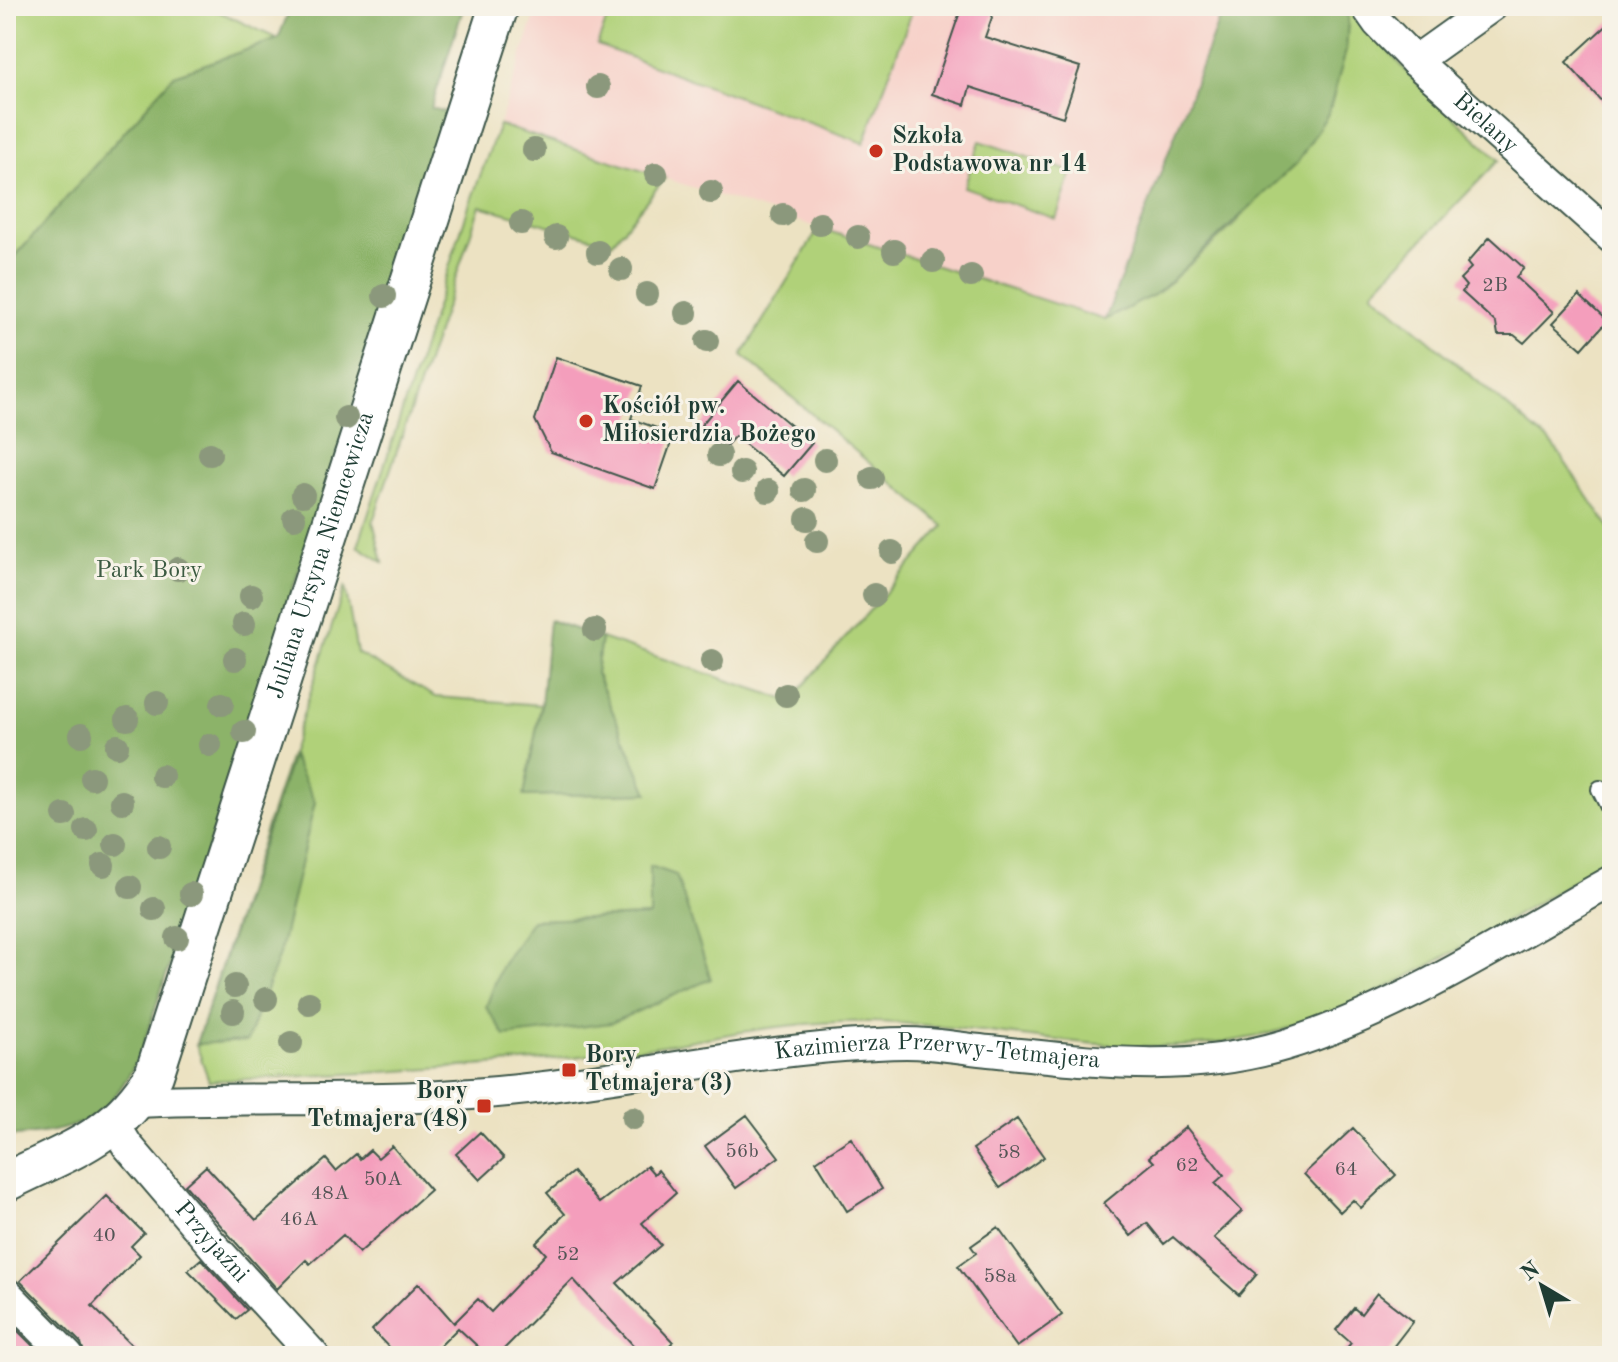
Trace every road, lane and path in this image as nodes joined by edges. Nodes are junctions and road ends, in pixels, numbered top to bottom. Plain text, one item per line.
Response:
1 (499, 6) edge
2 (1366, 6) edge
3 (1492, 6) edge
4 (1415, 61) junction
5 (1612, 237) edge
6 (1600, 789) dead end
7 (1612, 813) edge
8 (1612, 881) edge
9 (126, 1113) junction
10 (6, 1182) edge
11 (6, 1293) edge
12 (68, 1356) edge
13 (314, 1356) edge

1 - 9 street, Juliana Ursyna Niemcewicza
2 - 4 street, Bielany
3 - 4 street
4 - 5 street, Bielany
6 - 7 lane
8 - 9 street, Kazimierza Przerwy-Tetmajera
9 - 10 street, Kazimierza Przerwy-Tetmajera
9 - 13 street, Przyjaźni
11 - 12 street

